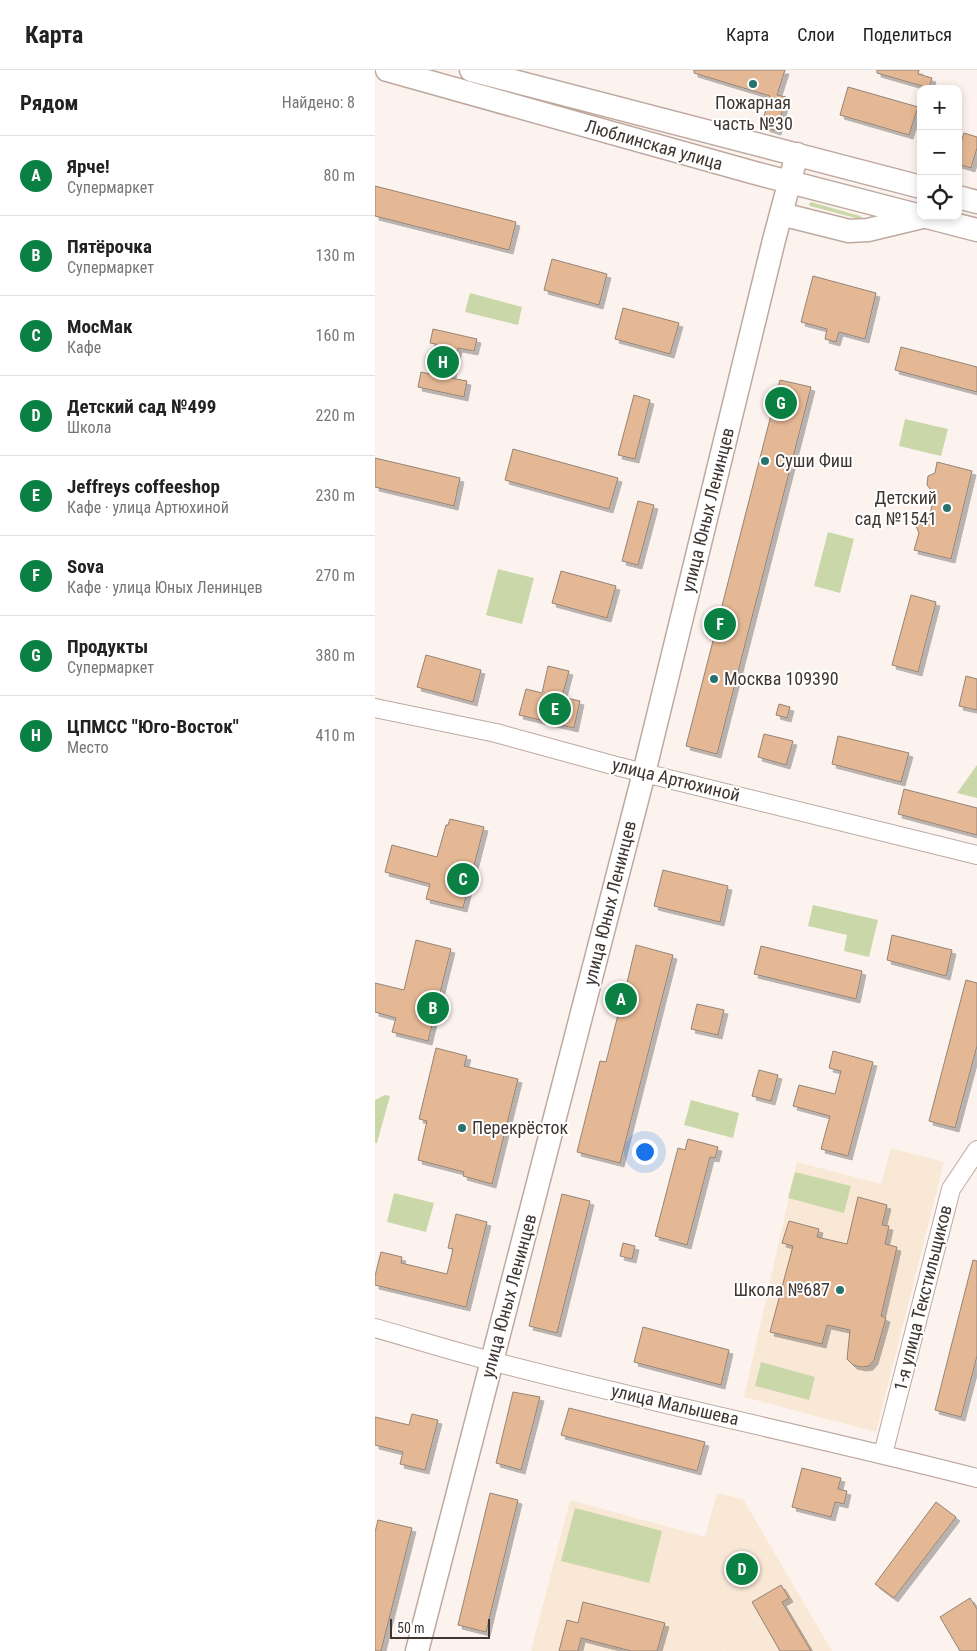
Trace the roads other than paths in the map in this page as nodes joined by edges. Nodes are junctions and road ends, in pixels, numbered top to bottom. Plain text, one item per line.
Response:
1 (387, 70) edge
2 (471, 70) edge
3 (797, 154) junction
4 (790, 182) junction
5 (917, 186) edge
6 (962, 198) edge
7 (977, 202) edge
8 (781, 214) junction
9 (917, 214) edge
10 (917, 218) edge
11 (938, 220) edge
12 (977, 230) edge
13 (375, 708) edge
14 (644, 773) junction
15 (977, 856) edge
16 (977, 1150) edge
17 (375, 1328) edge
18 (492, 1361) junction
19 (883, 1454) junction
20 (977, 1478) edge
21 (417, 1651) edge

1 - 4 main road, Люблинская улица
2 - 3 main road, Люблинская улица
3 - 4 main road, улица Юных Ленинцев
3 - 5 main road, Люблинская улица
4 - 8 main road, улица Юных Ленинцев
4 - 9 main road, Люблинская улица
6 - 7 main road
8 - 10 main road
8 - 14 main road, улица Юных Ленинцев
11 - 12 main road, Люблинская улица
13 - 14 street, улица Артюхиной
14 - 15 street, улица Артюхиной
14 - 18 main road, улица Юных Ленинцев
16 - 19 street, 1-я улица Текстильщиков
17 - 18 street, улица Малышева
18 - 19 street, улица Малышева
18 - 21 main road, улица Юных Ленинцев
19 - 20 street, улица Малышева

